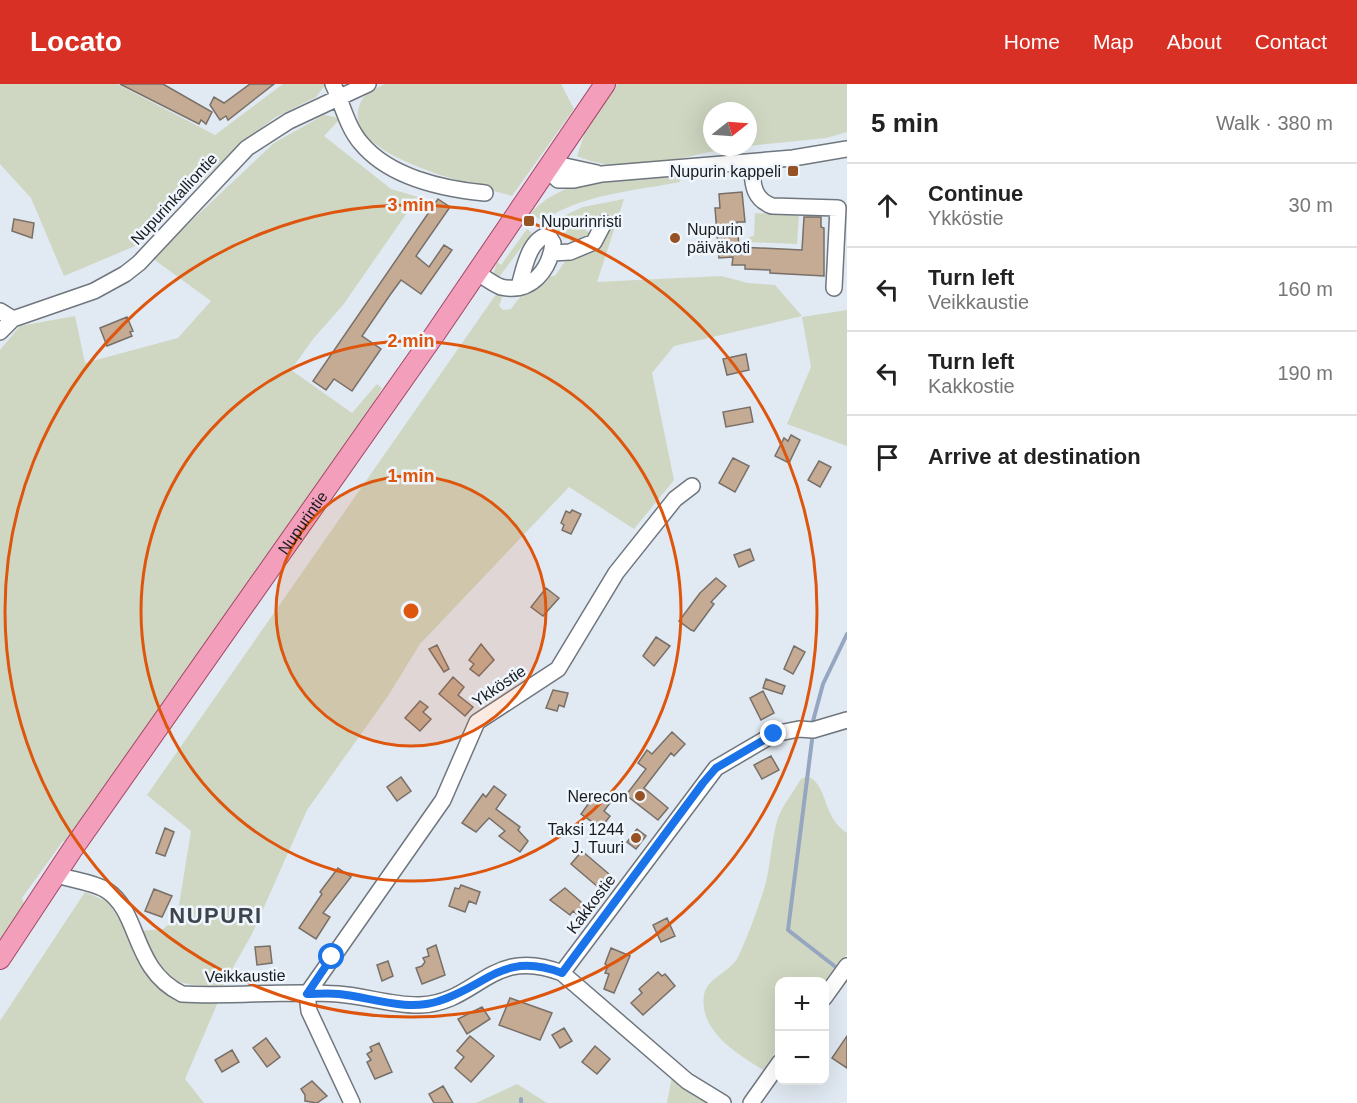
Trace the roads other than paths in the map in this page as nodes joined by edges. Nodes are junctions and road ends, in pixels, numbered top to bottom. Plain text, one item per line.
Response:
1 (368, 84) edge
2 (599, 86) edge
3 (336, 91) edge
4 (847, 149) edge
5 (751, 162) junction
6 (547, 169) junction
7 (485, 193) dead end
8 (604, 222) dead end
9 (552, 253) junction
10 (476, 272) junction
11 (519, 286) junction
12 (834, 288) dead end
13 (7, 315) edge
14 (0, 332) edge
15 (692, 486) dead end
16 (847, 720) edge
17 (57, 875) junction
18 (0, 959) edge
19 (847, 966) edge
20 (562, 973) junction
21 (829, 992) edge
22 (307, 994) junction
23 (775, 1069) edge
24 (352, 1103) edge
25 (723, 1103) edge
26 (752, 1103) edge

1 - 3 street, Nupurinkalliontie
2 - 6 main road, Nupurintie
3 - 7 street
3 - 13 street, Nupurinkalliontie
4 - 5 street
5 - 6 street
5 - 12 street
6 - 10 main road, Nupurintie
8 - 9 street
9 - 11 street
9 - 11 street
10 - 11 street
10 - 17 main road, Nupurintie
13 - 14 street
15 - 22 street, Ykköstie
16 - 20 street, Kakkostie
17 - 18 main road, Nupurintie
17 - 22 street, Veikkaustie
19 - 21 street
20 - 22 street, Veikkaustie
20 - 25 street, Veikkaustie
22 - 24 street
23 - 26 street

